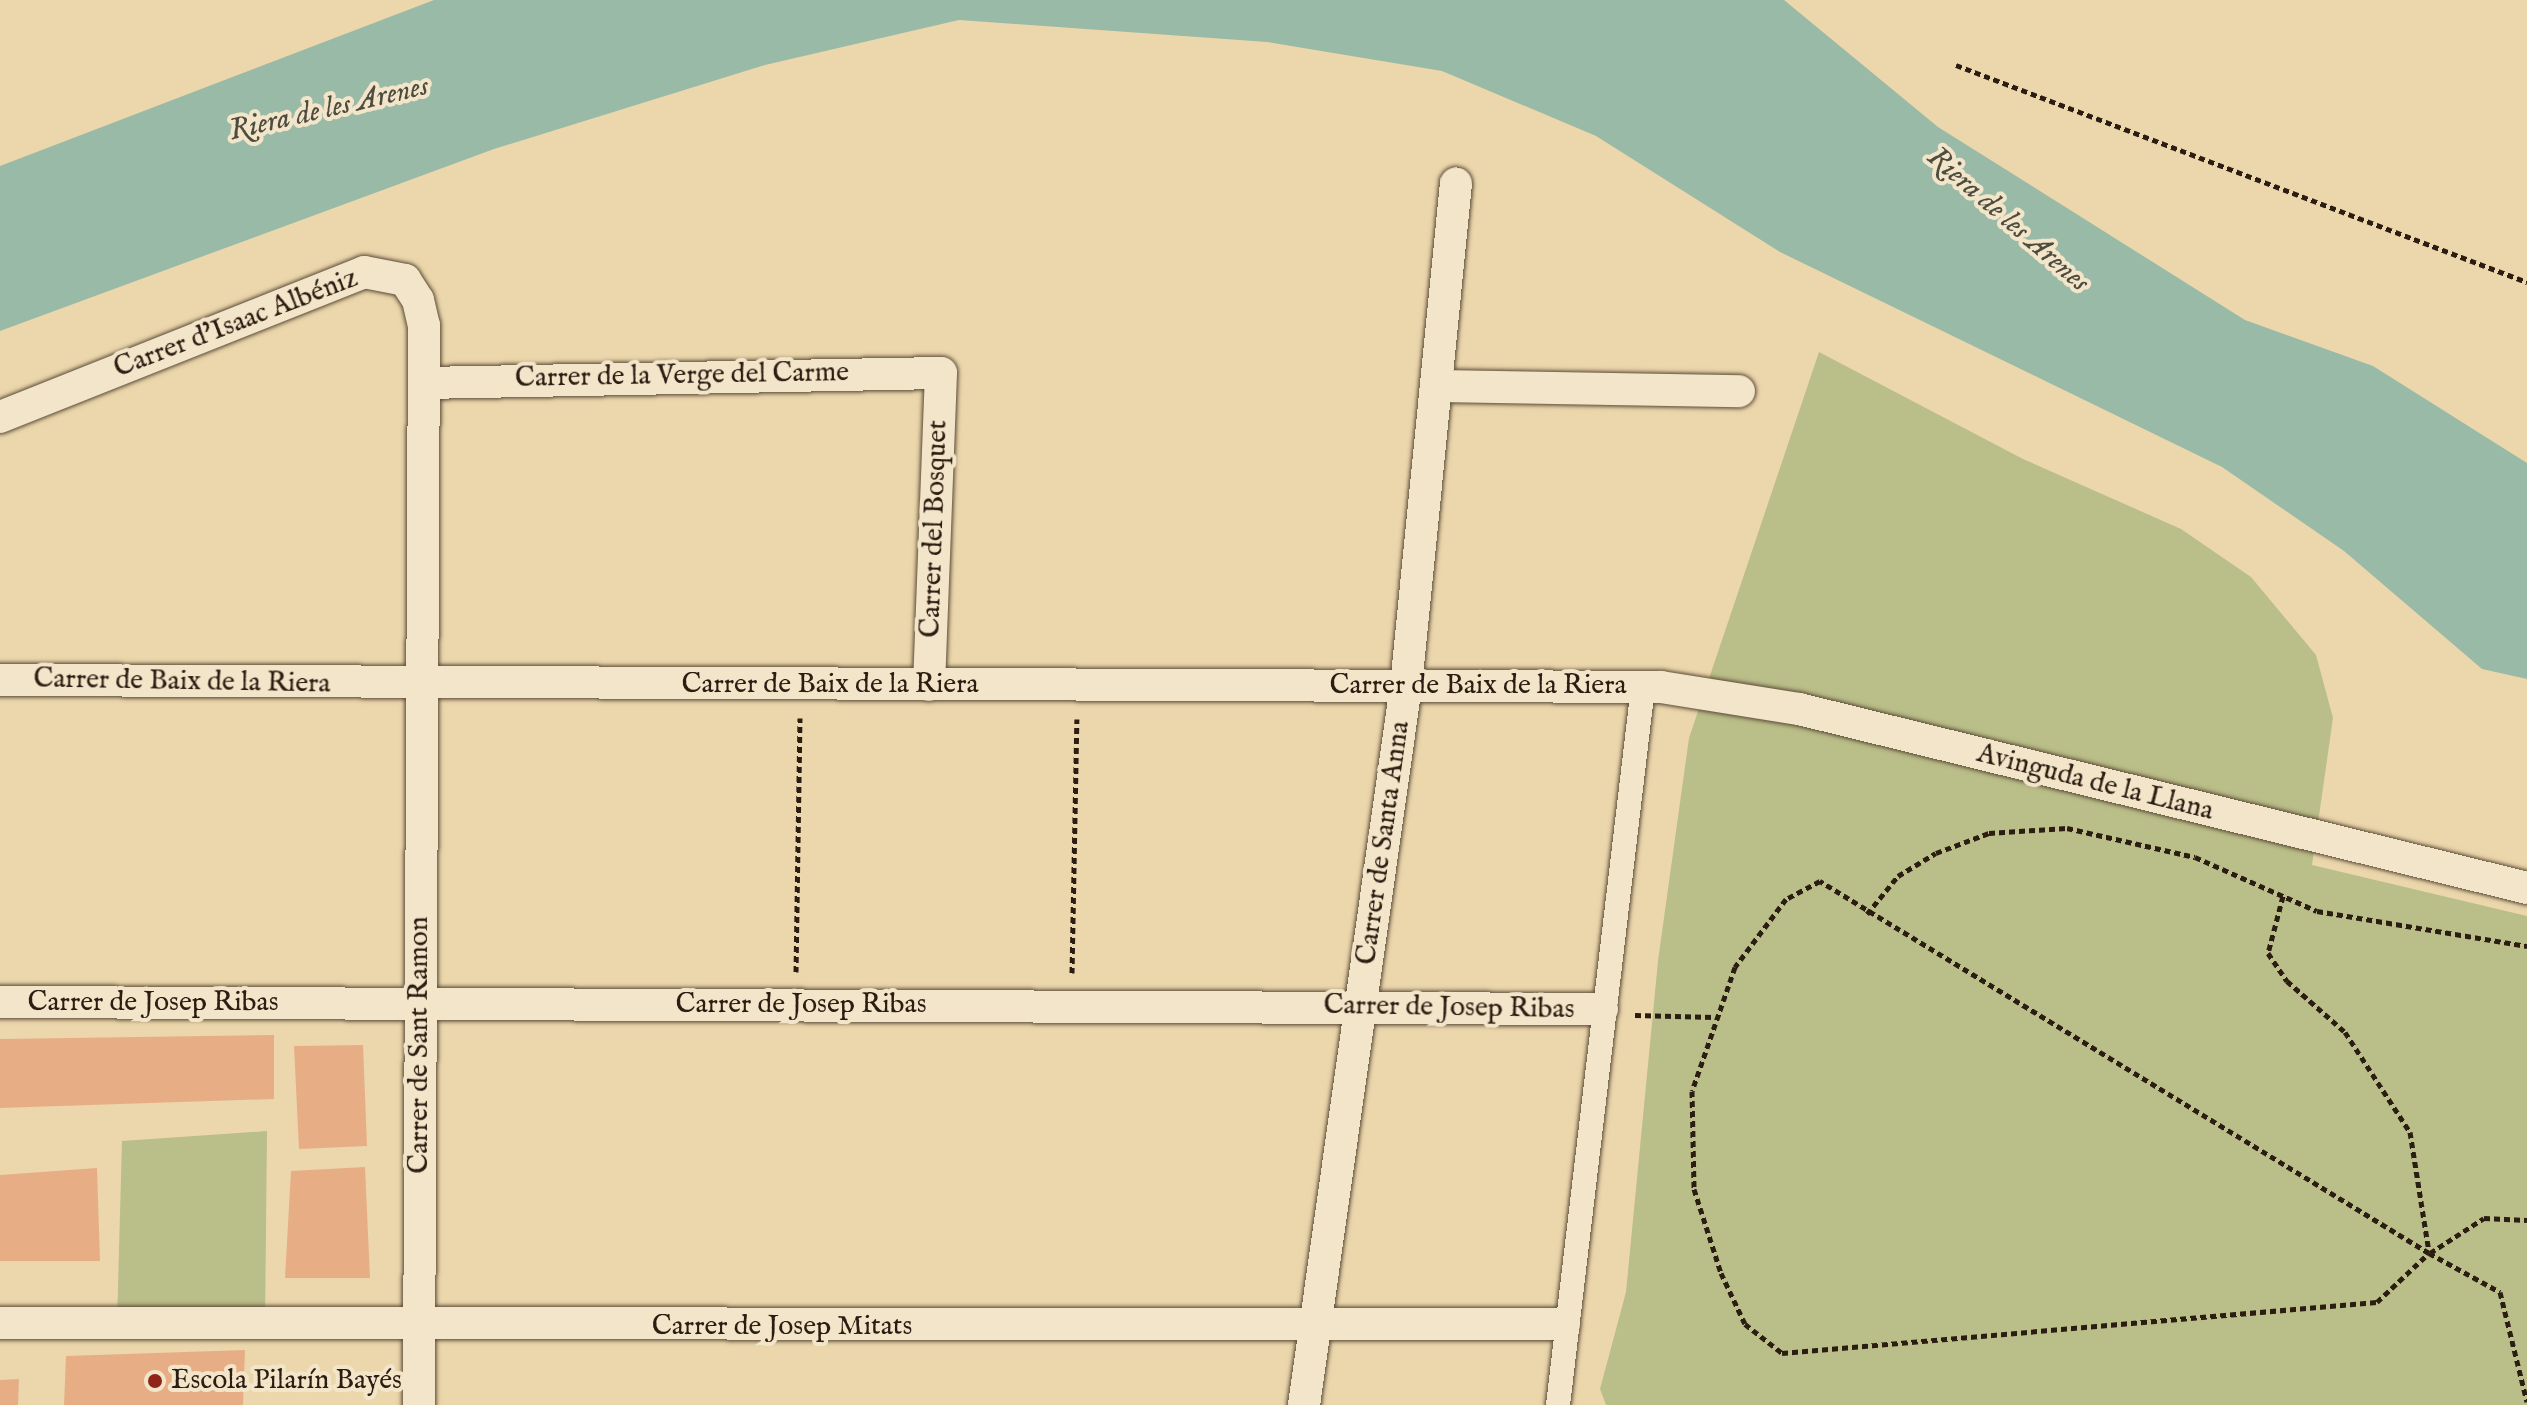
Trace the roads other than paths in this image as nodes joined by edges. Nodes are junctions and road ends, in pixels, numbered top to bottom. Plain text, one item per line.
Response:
1 (1456, 183) dead end
2 (941, 373) joint
3 (424, 383) junction
4 (1441, 386) junction
5 (1739, 391) dead end
6 (0, 417) edge
7 (0, 680) edge
8 (422, 685) junction
9 (929, 685) junction
10 (1406, 686) junction
11 (1652, 687) junction
12 (2527, 888) edge
13 (0, 1002) edge
14 (420, 1004) junction
15 (1360, 1007) junction
16 (1602, 1009) junction
17 (0, 1323) edge
18 (418, 1324) junction
19 (1564, 1324) junction
20 (1316, 1326) junction
21 (419, 1405) edge
22 (1304, 1405) edge
23 (1558, 1405) edge

1 - 4 street, Carrer de Santa Anna
2 - 3 street, Carrer de la Verge del Carme
2 - 9 street, Carrer del Bosquet
3 - 6 street, Carrer d'Isaac Albéniz
3 - 8 street, Carrer d'Isaac Albéniz
4 - 5 street
4 - 10 street, Carrer de Santa Anna
7 - 8 street, Carrer de Baix de la Riera
8 - 9 street, Carrer de Baix de la Riera
8 - 14 street, Carrer de Sant Ramon
9 - 10 street, Carrer de Baix de la Riera
10 - 11 street, Carrer de Baix de la Riera
10 - 15 street, Carrer de Santa Anna
11 - 12 street, Avinguda de la Llana
11 - 16 street
13 - 14 street, Carrer de Josep Ribas
14 - 15 street, Carrer de Josep Ribas
14 - 18 street, Carrer de Sant Ramon
15 - 16 street, Carrer de Josep Ribas
15 - 20 street, Carrer de Santa Anna
16 - 19 street
17 - 18 street, Carrer de Josep Mitats
18 - 20 street, Carrer de Josep Mitats
18 - 21 street, Carrer de Sant Ramon
19 - 20 street, Carrer de Josep Mitats
19 - 23 street
20 - 22 street, Carrer de Santa Anna

